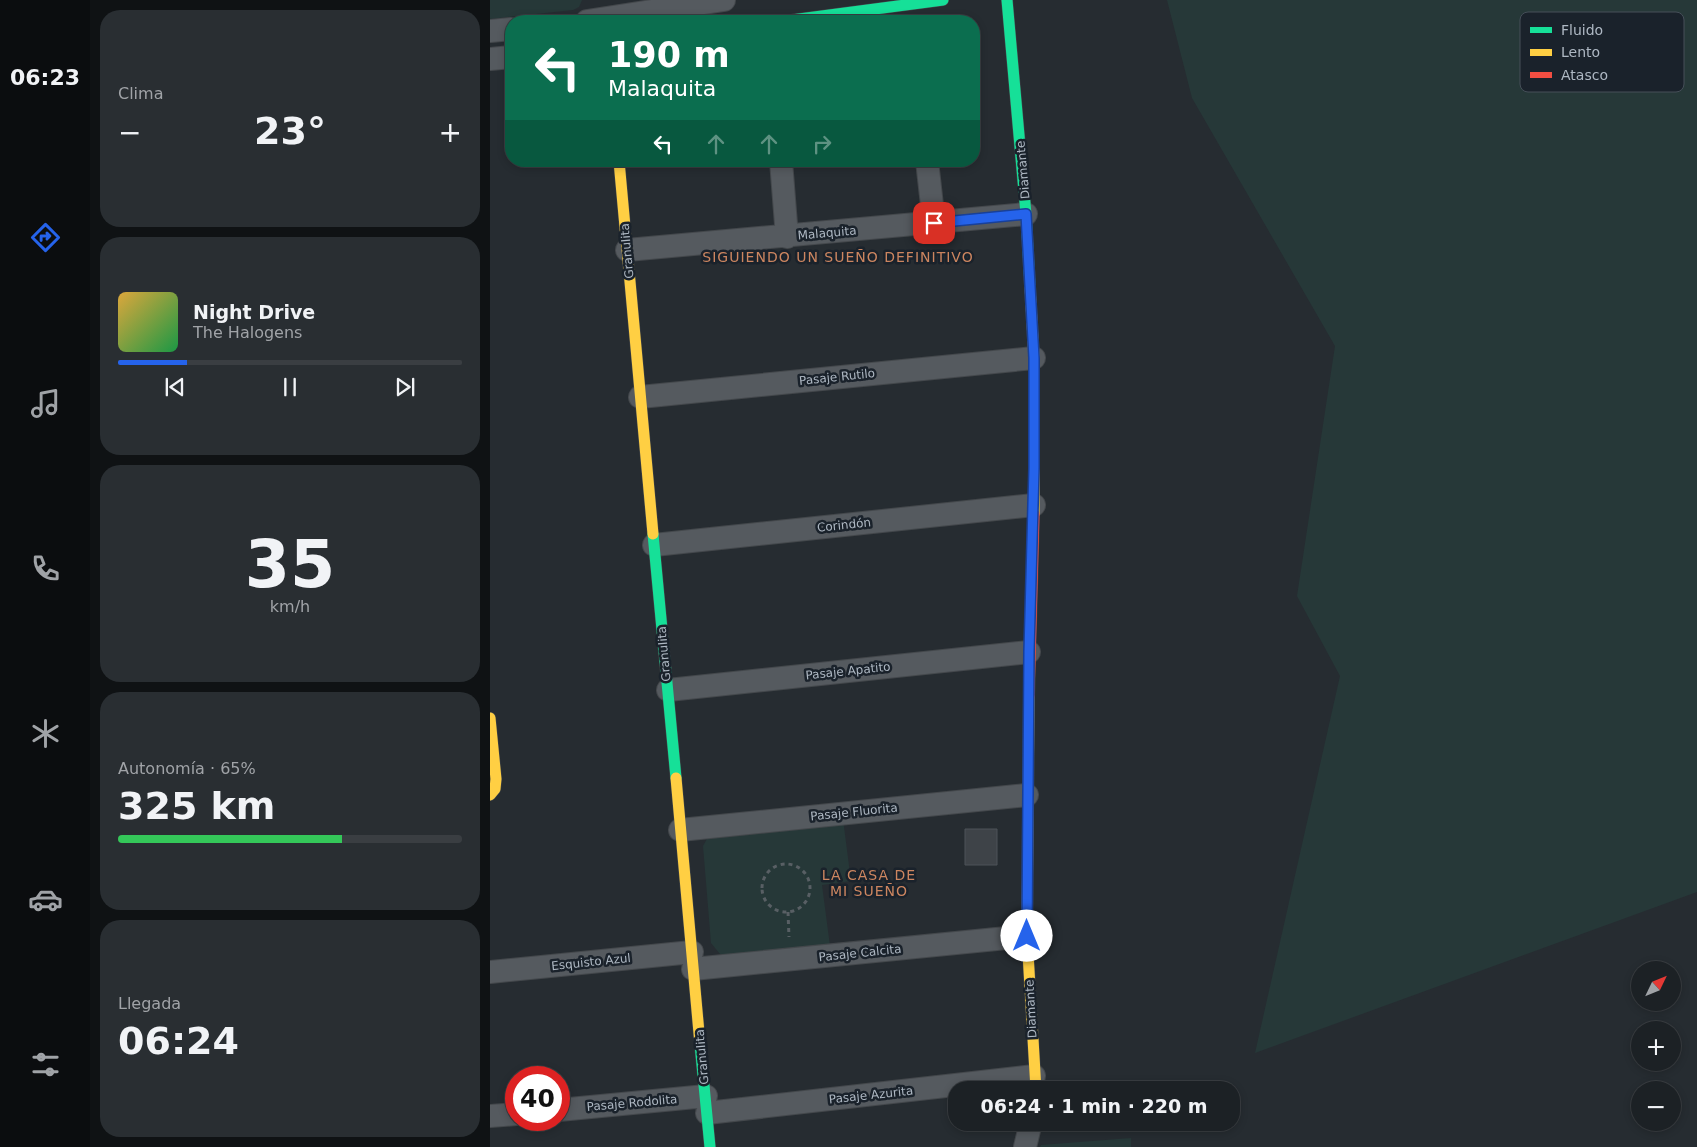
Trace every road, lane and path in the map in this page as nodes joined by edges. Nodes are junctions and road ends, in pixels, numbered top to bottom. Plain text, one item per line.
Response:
1 (724, 0) edge
2 (943, 0) edge
3 (1007, 0) edge
4 (911, 13) edge
5 (596, 15) edge
6 (879, 15) edge
7 (505, 30) edge
8 (490, 31) edge
9 (505, 58) edge
10 (490, 59) edge
11 (620, 167) edge
12 (782, 167) edge
13 (928, 167) edge
14 (1026, 214) junction
15 (934, 223) junction
16 (787, 237) junction
17 (627, 250) junction
18 (1034, 358) junction
19 (640, 397) junction
20 (1034, 505) junction
21 (654, 545) junction
22 (1029, 652) junction
23 (668, 690) junction
24 (490, 718) edge
25 (492, 792) edge
26 (1027, 795) junction
27 (680, 830) junction
28 (800, 869) joint
29 (1027, 936) junction
30 (693, 961) junction
31 (490, 972) edge
32 (1035, 1081) edge
33 (948, 1089) edge
34 (706, 1105) junction
35 (570, 1110) edge
36 (505, 1115) edge
37 (490, 1116) edge
38 (1029, 1131) edge
39 (710, 1147) edge
40 (1025, 1147) edge

1 - 5 street
2 - 4 street
3 - 14 street, Diamante
4 - 6 street
7 - 8 street
9 - 10 street
11 - 17 street, Granulita
12 - 16 street
13 - 15 street
14 - 15 street, Malaquita
14 - 18 street, Diamante
15 - 16 street, Malaquita
16 - 17 street, Malaquita
17 - 19 street, Granulita
18 - 19 street, Pasaje Rutilo
18 - 20 street, Diamante
19 - 21 street, Granulita
20 - 21 street, Corindón
20 - 22 street, Diamante
21 - 23 street, Granulita
22 - 23 street, Pasaje Apatito
22 - 26 street, Diamante
23 - 27 street, Granulita
24 - 25 street
26 - 27 street, Pasaje Fluorita
26 - 29 street, Diamante
27 - 30 street, Granulita
28 - 28 path
29 - 30 street, Pasaje Calcita
29 - 32 street, Diamante
30 - 31 street, Esquisto Azul
30 - 34 street, Granulita
33 - 34 street, Pasaje Azurita
34 - 35 street, Pasaje Rodolita
34 - 39 street, Granulita
36 - 37 street
38 - 40 street

